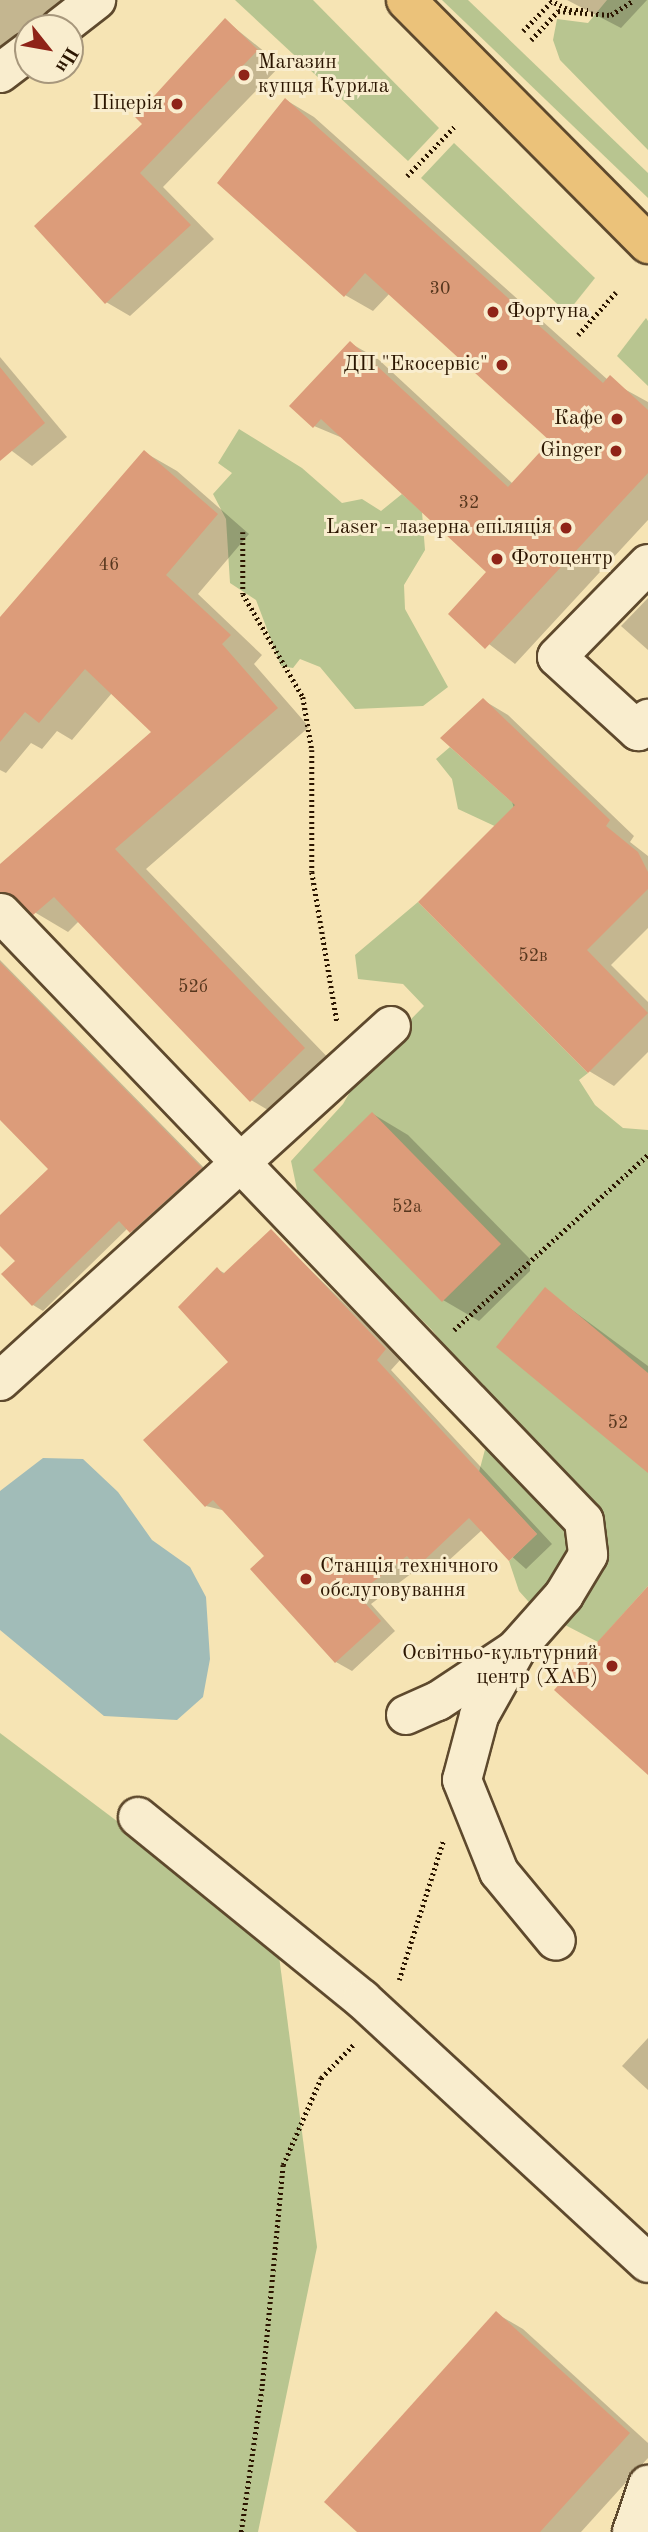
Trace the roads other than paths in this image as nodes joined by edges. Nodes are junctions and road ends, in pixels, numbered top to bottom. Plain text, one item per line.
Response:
1 (96, 0) edge
2 (406, 0) edge
3 (78, 14) edge
4 (648, 244) edge
5 (648, 564) edge
6 (648, 719) edge
7 (1, 913) edge
8 (391, 1026) dead end
9 (241, 1161) junction
10 (0, 1381) edge
11 (517, 1648) junction
12 (406, 1715) dead end
13 (138, 1817) dead end
14 (556, 1941) dead end
15 (648, 2263) edge
16 (648, 2485) edge
17 (632, 2532) edge

1 - 3 street
2 - 4 main road
5 - 6 street
7 - 9 street
8 - 9 street
9 - 10 street
9 - 11 street
11 - 12 street
11 - 14 street
13 - 15 street
16 - 17 street

